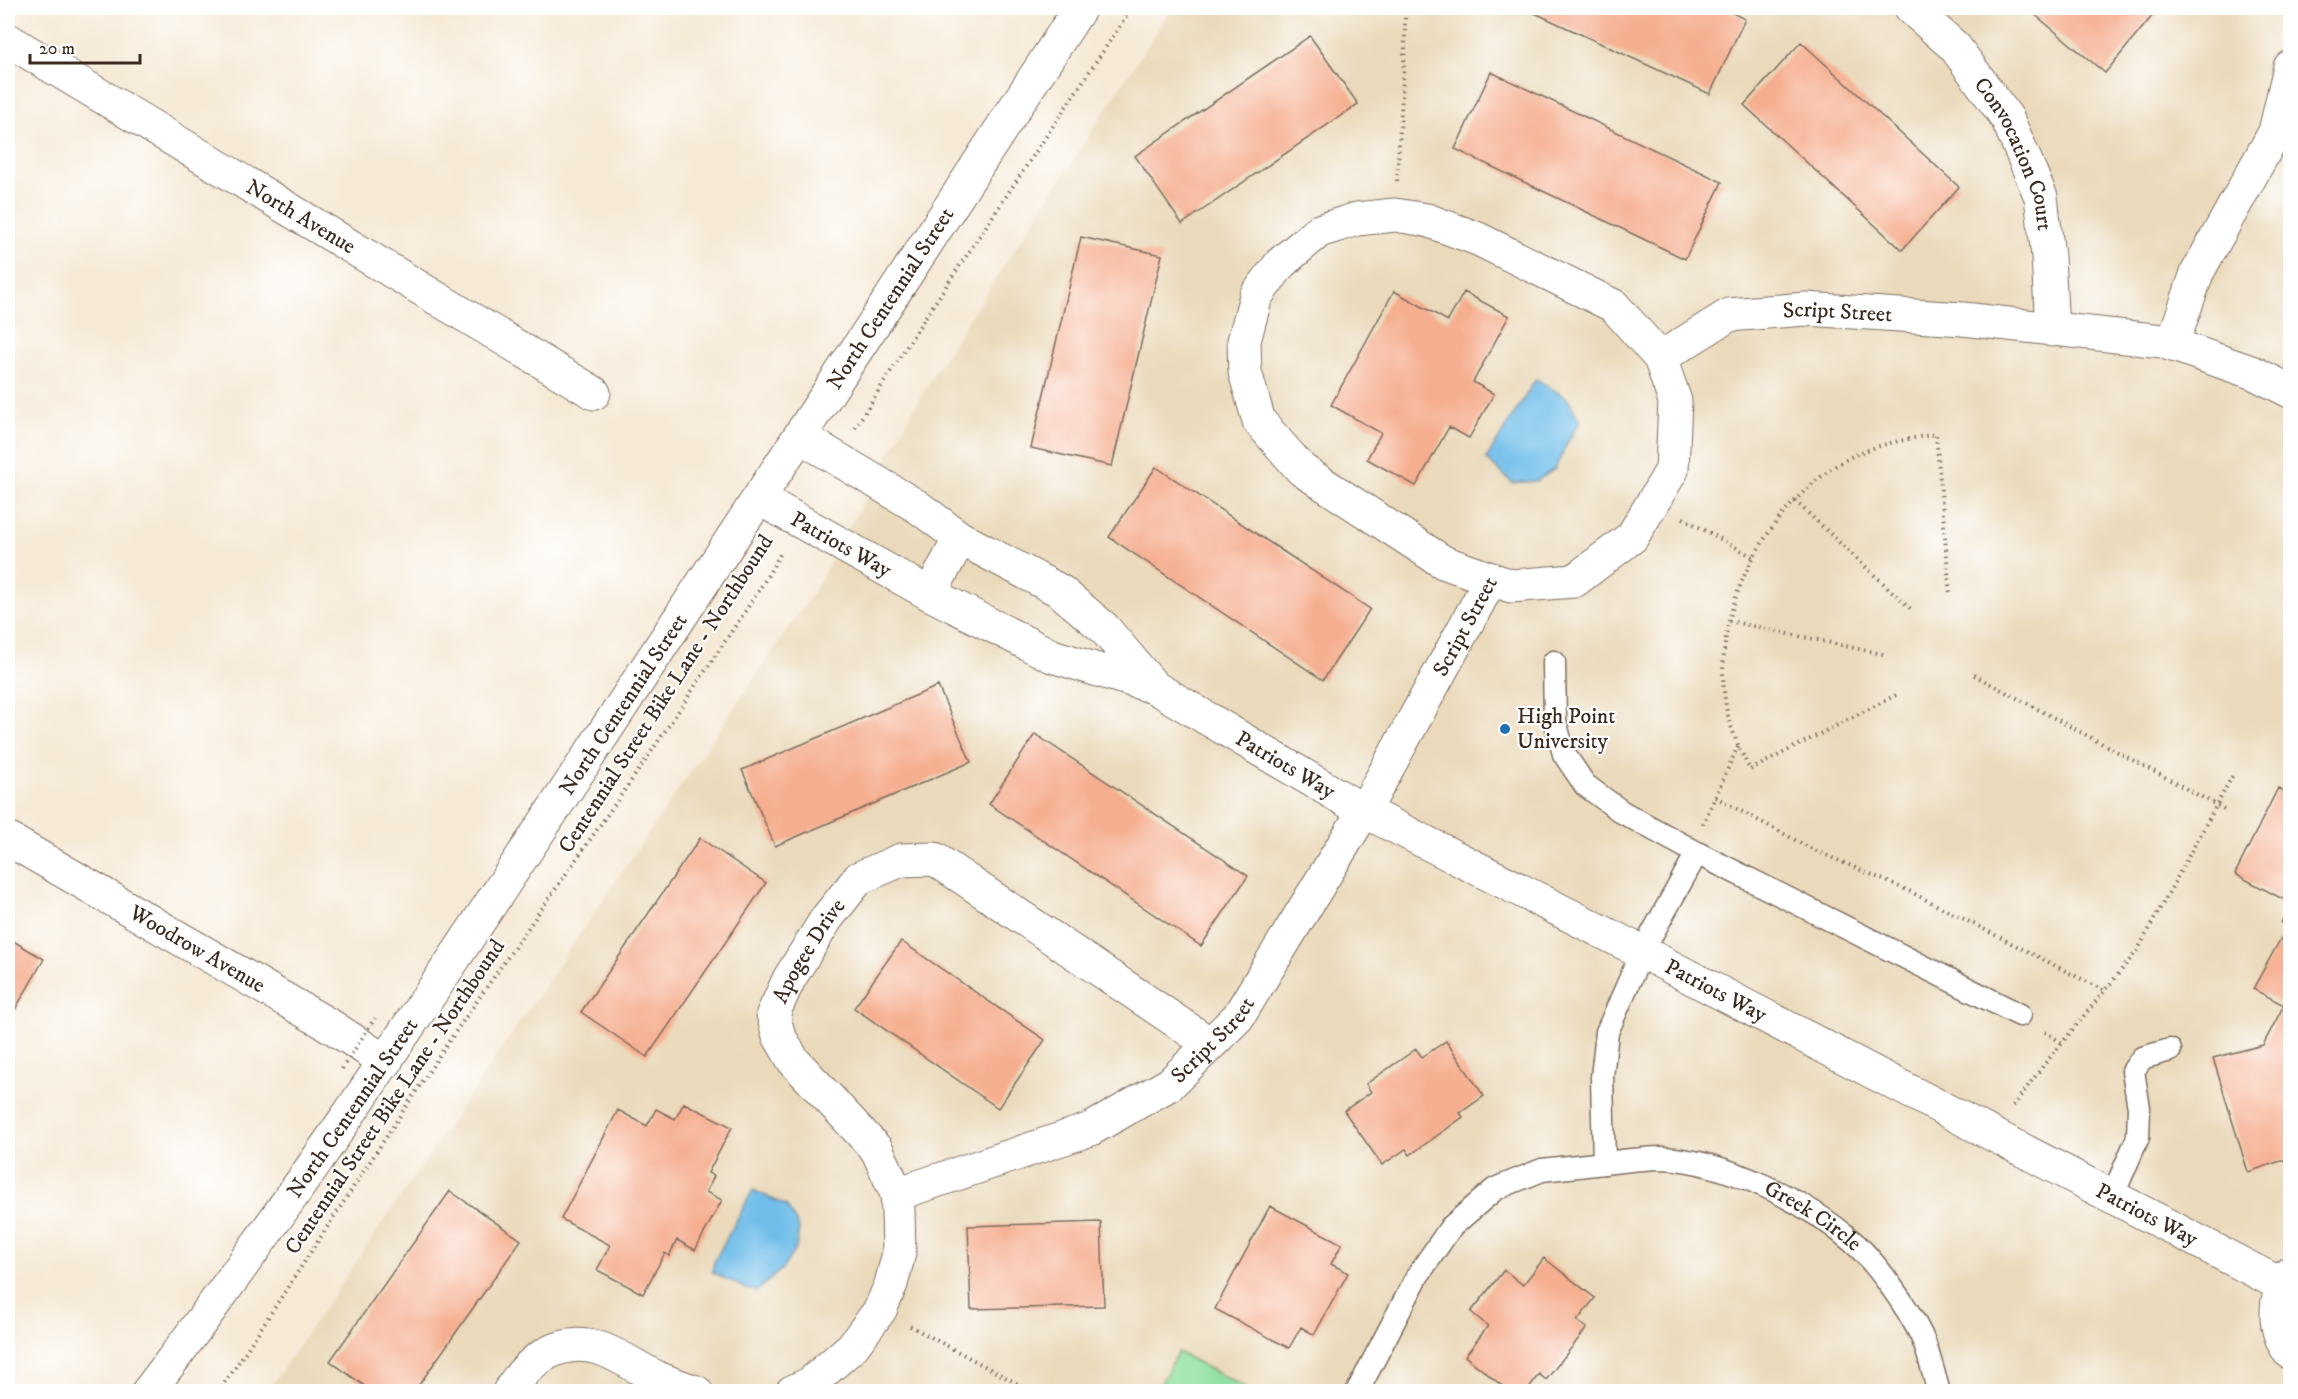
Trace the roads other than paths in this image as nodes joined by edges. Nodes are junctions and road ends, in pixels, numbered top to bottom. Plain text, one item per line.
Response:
1 (1080, 8) edge
2 (1911, 8) edge
3 (8, 40) edge
4 (2290, 68) edge
5 (2052, 330) junction
6 (2172, 345) junction
7 (1660, 358) junction
8 (2290, 391) edge
9 (594, 393) dead end
10 (801, 437) junction
11 (760, 500) junction
12 (960, 538) junction
13 (1491, 579) junction
14 (930, 594) junction
15 (1554, 662) dead end
16 (1154, 687) junction
17 (1364, 811) junction
18 (8, 839) edge
19 (1694, 851) junction
20 (1642, 952) junction
21 (2020, 1015) dead end
22 (1210, 1044) junction
23 (2170, 1050) dead end
24 (386, 1062) junction
25 (1604, 1163) junction
26 (897, 1194) junction
27 (2112, 1197) junction
28 (2286, 1279) edge
29 (2290, 1353) edge
30 (148, 1392) edge
31 (509, 1392) edge
32 (696, 1392) edge
33 (792, 1392) edge
34 (1358, 1392) edge
35 (1939, 1392) edge

1 - 10 street, North Centennial Street
2 - 5 street, Convocation Court
3 - 9 street, North Avenue
4 - 6 street
5 - 6 street, Script Street
5 - 7 street, Script Street
6 - 8 street, Script Street
7 - 13 street, Script Street
7 - 13 street
10 - 11 street, North Centennial Street
10 - 12 street, Patriots Way
11 - 14 street, Patriots Way
11 - 24 street, North Centennial Street
12 - 14 street
12 - 16 street, Patriots Way
13 - 17 street, Script Street
14 - 16 street, Patriots Way
15 - 19 lane
16 - 17 street, Patriots Way
17 - 20 street, Patriots Way
17 - 22 street, Script Street
18 - 24 street, Woodrow Avenue
19 - 20 lane
19 - 21 lane
20 - 25 lane
20 - 27 street, Patriots Way
22 - 26 street, Script Street
22 - 26 street, Apogee Drive
23 - 27 lane
24 - 30 street, North Centennial Street
25 - 34 lane, Greek Circle
25 - 35 lane, Greek Circle
26 - 33 street, Apogee Drive
27 - 28 street, Patriots Way
28 - 29 street, Patriots Way
31 - 32 street

